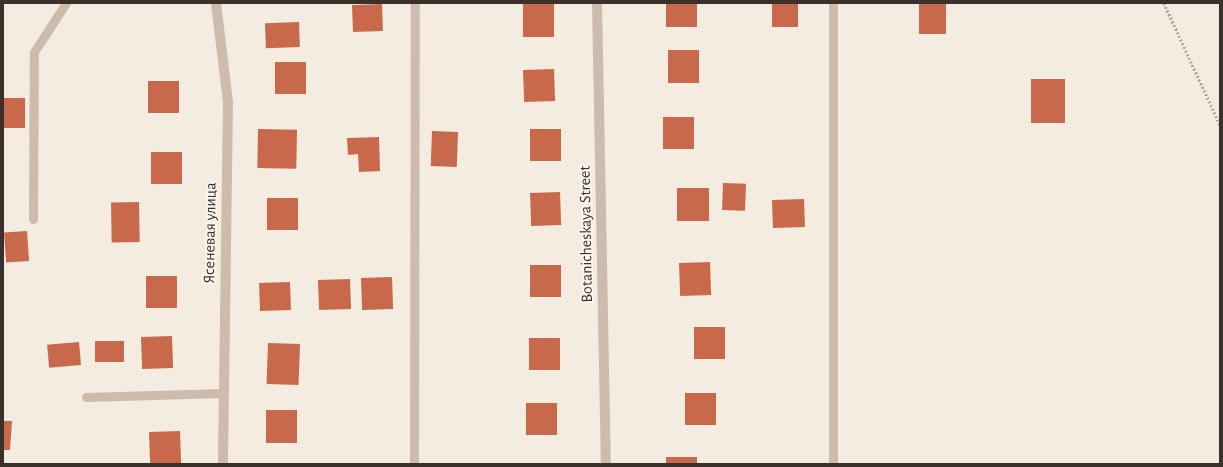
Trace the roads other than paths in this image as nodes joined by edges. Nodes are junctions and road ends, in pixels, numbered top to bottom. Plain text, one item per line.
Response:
1 (66, 3) edge
2 (216, 3) edge
3 (415, 3) edge
4 (597, 3) edge
5 (833, 3) edge
6 (33, 218) dead end
7 (222, 393) junction
8 (86, 397) dead end
9 (223, 464) edge
10 (414, 464) edge
11 (606, 464) edge
12 (832, 464) edge

1 - 6 lane
2 - 7 street, Ясеневая улица
3 - 10 lane
4 - 11 street, Botanicheskaya Street
5 - 12 lane
7 - 8 lane
7 - 9 street, Ясеневая улица

